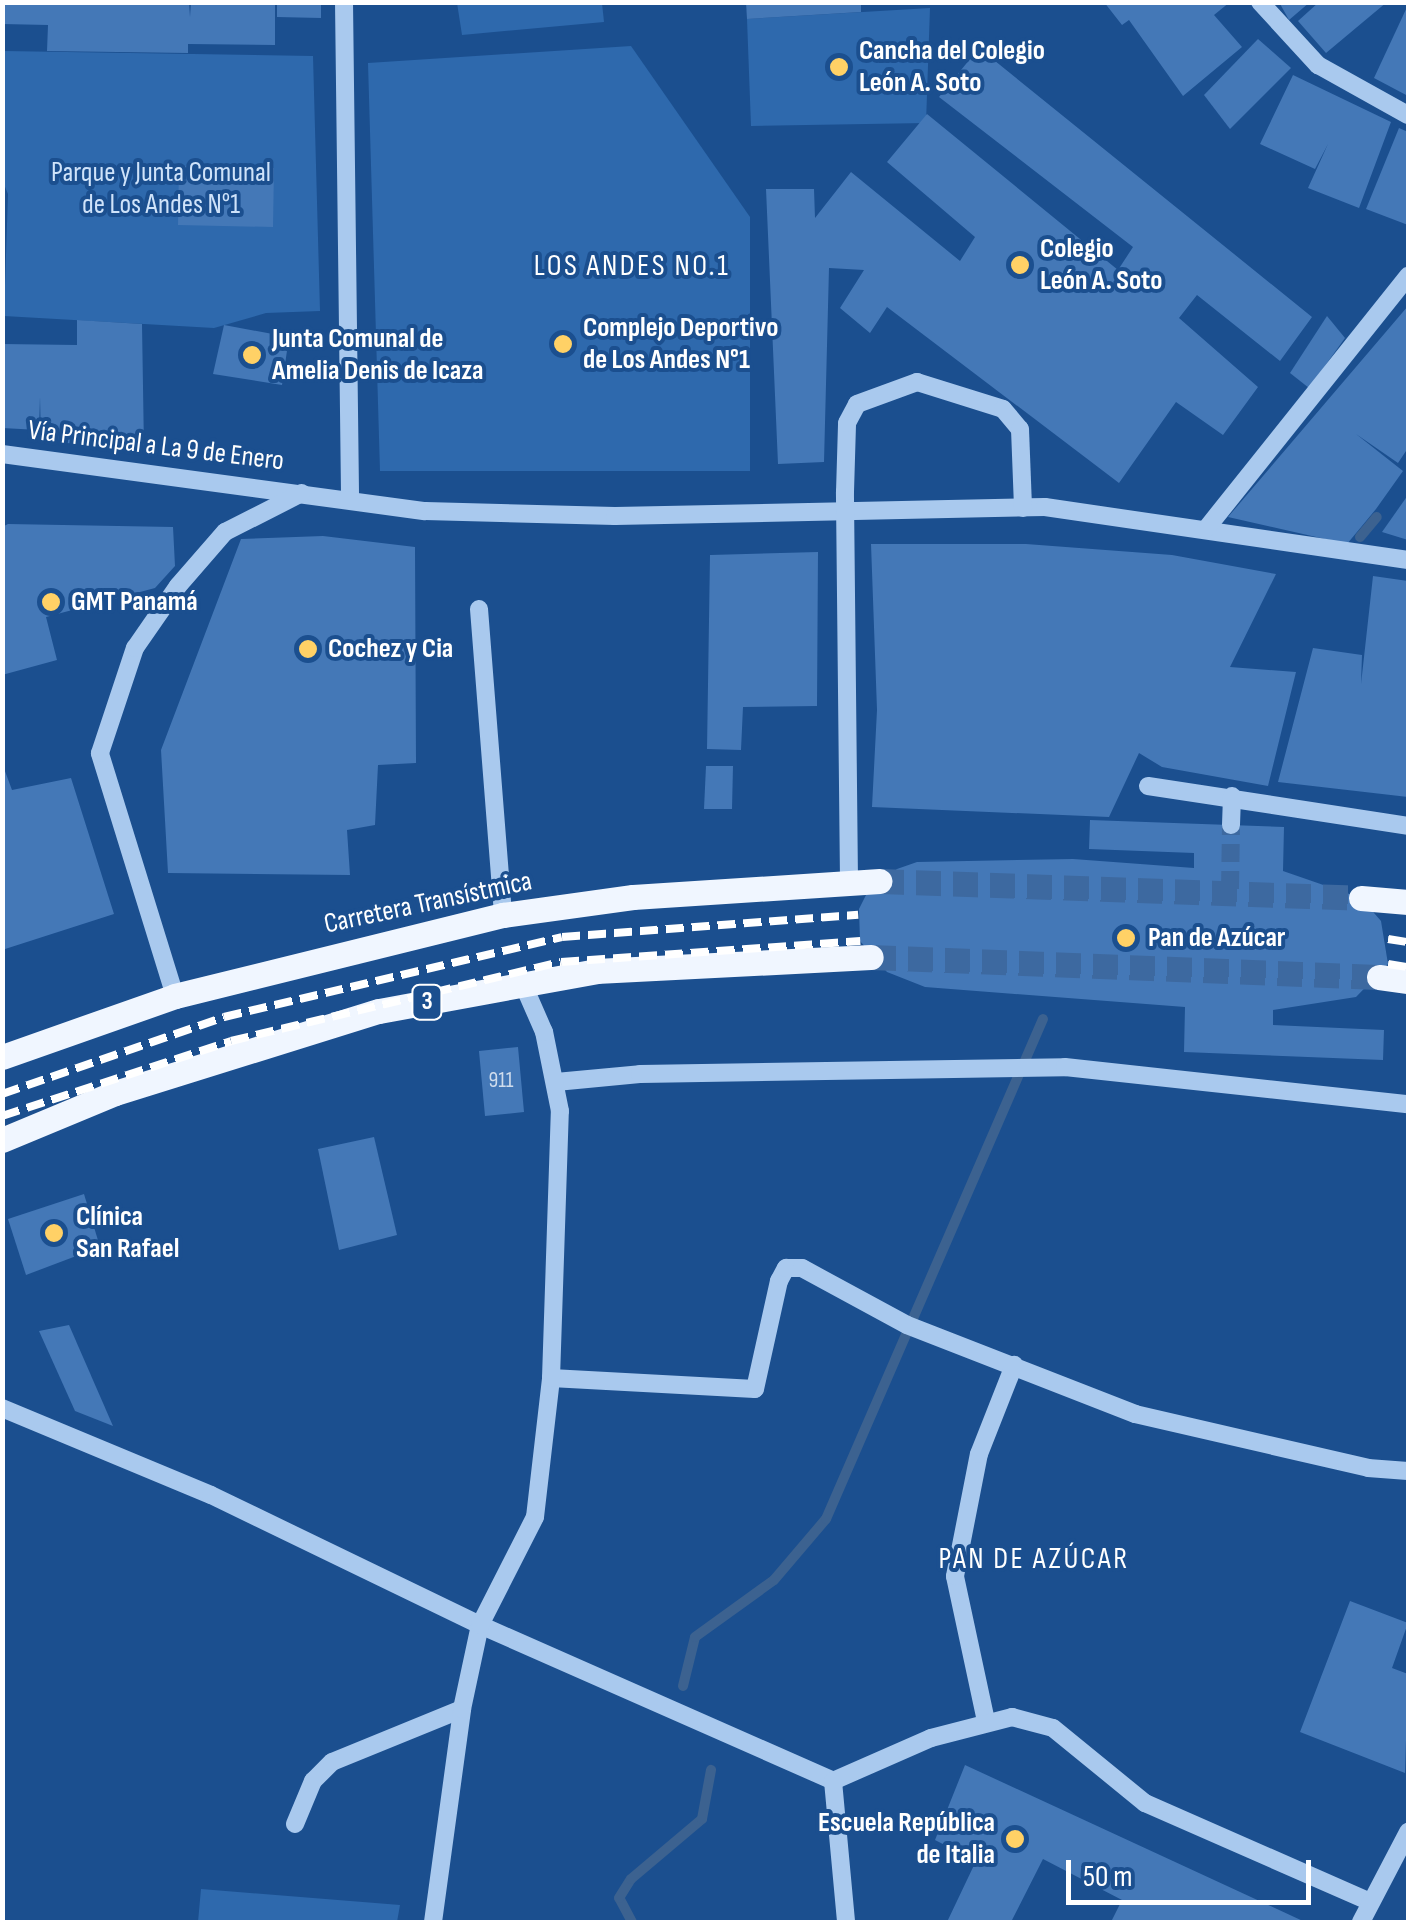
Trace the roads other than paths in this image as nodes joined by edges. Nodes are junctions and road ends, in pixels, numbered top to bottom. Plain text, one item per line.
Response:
1 (344, 2) edge
2 (1260, 2) edge
3 (1408, 115) edge
4 (1408, 276) edge
5 (2, 454) edge
6 (302, 493) junction
7 (350, 500) junction
8 (1024, 508) junction
9 (846, 512) junction
10 (1206, 529) junction
11 (1408, 560) edge
12 (480, 609) dead end
13 (1148, 786) dead end
14 (1232, 796) junction
15 (1231, 825) tunnel mouth
16 (1408, 826) edge
17 (879, 880) tunnel mouth
18 (848, 881) junction
19 (1361, 898) tunnel mouth
20 (1408, 902) edge
21 (503, 916) junction
22 (871, 957) tunnel mouth
23 (1379, 977) tunnel mouth
24 (1408, 980) edge
25 (523, 984) junction
26 (175, 996) junction
27 (2, 1058) edge
28 (556, 1082) junction
29 (1408, 1104) edge
30 (2, 1140) edge
31 (1014, 1366) junction
32 (551, 1378) junction
33 (2, 1408) edge
34 (1408, 1471) edge
35 (480, 1625) junction
36 (462, 1709) junction
37 (986, 1720) junction
38 (834, 1781) junction
39 (296, 1824) dead end
40 (1408, 1832) edge
41 (1370, 1902) junction
42 (434, 1922) edge
43 (846, 1922) edge
44 (1361, 1922) edge

1 - 7 street
2 - 3 street
4 - 10 street
5 - 6 street, Vía Principal a La 9 de Enero
6 - 7 street, Vía Principal a La 9 de Enero
6 - 26 street
7 - 9 street, Vía Principal a La 9 de Enero
8 - 9 street, Vía Principal a La 9 de Enero
8 - 9 street
8 - 10 street, Vía Principal a La 9 de Enero
9 - 18 street
10 - 11 street, Vía Principal a La 9 de Enero
12 - 21 street
13 - 14 street
14 - 15 street
14 - 16 street
17 - 18 main road, Carretera Transístmica
18 - 21 main road, Carretera Transístmica
19 - 20 main road
21 - 26 main road, Carretera Transístmica
22 - 25 main road, 3
23 - 24 main road
25 - 28 street
25 - 30 main road, 3
26 - 27 main road, Carretera Transístmica
28 - 29 street
28 - 32 street
31 - 32 street
31 - 34 street
31 - 37 street
32 - 35 street
33 - 35 street
35 - 36 street
35 - 38 street
36 - 39 street
36 - 42 street
37 - 38 street
37 - 41 street
38 - 43 street
40 - 41 street
41 - 44 street

